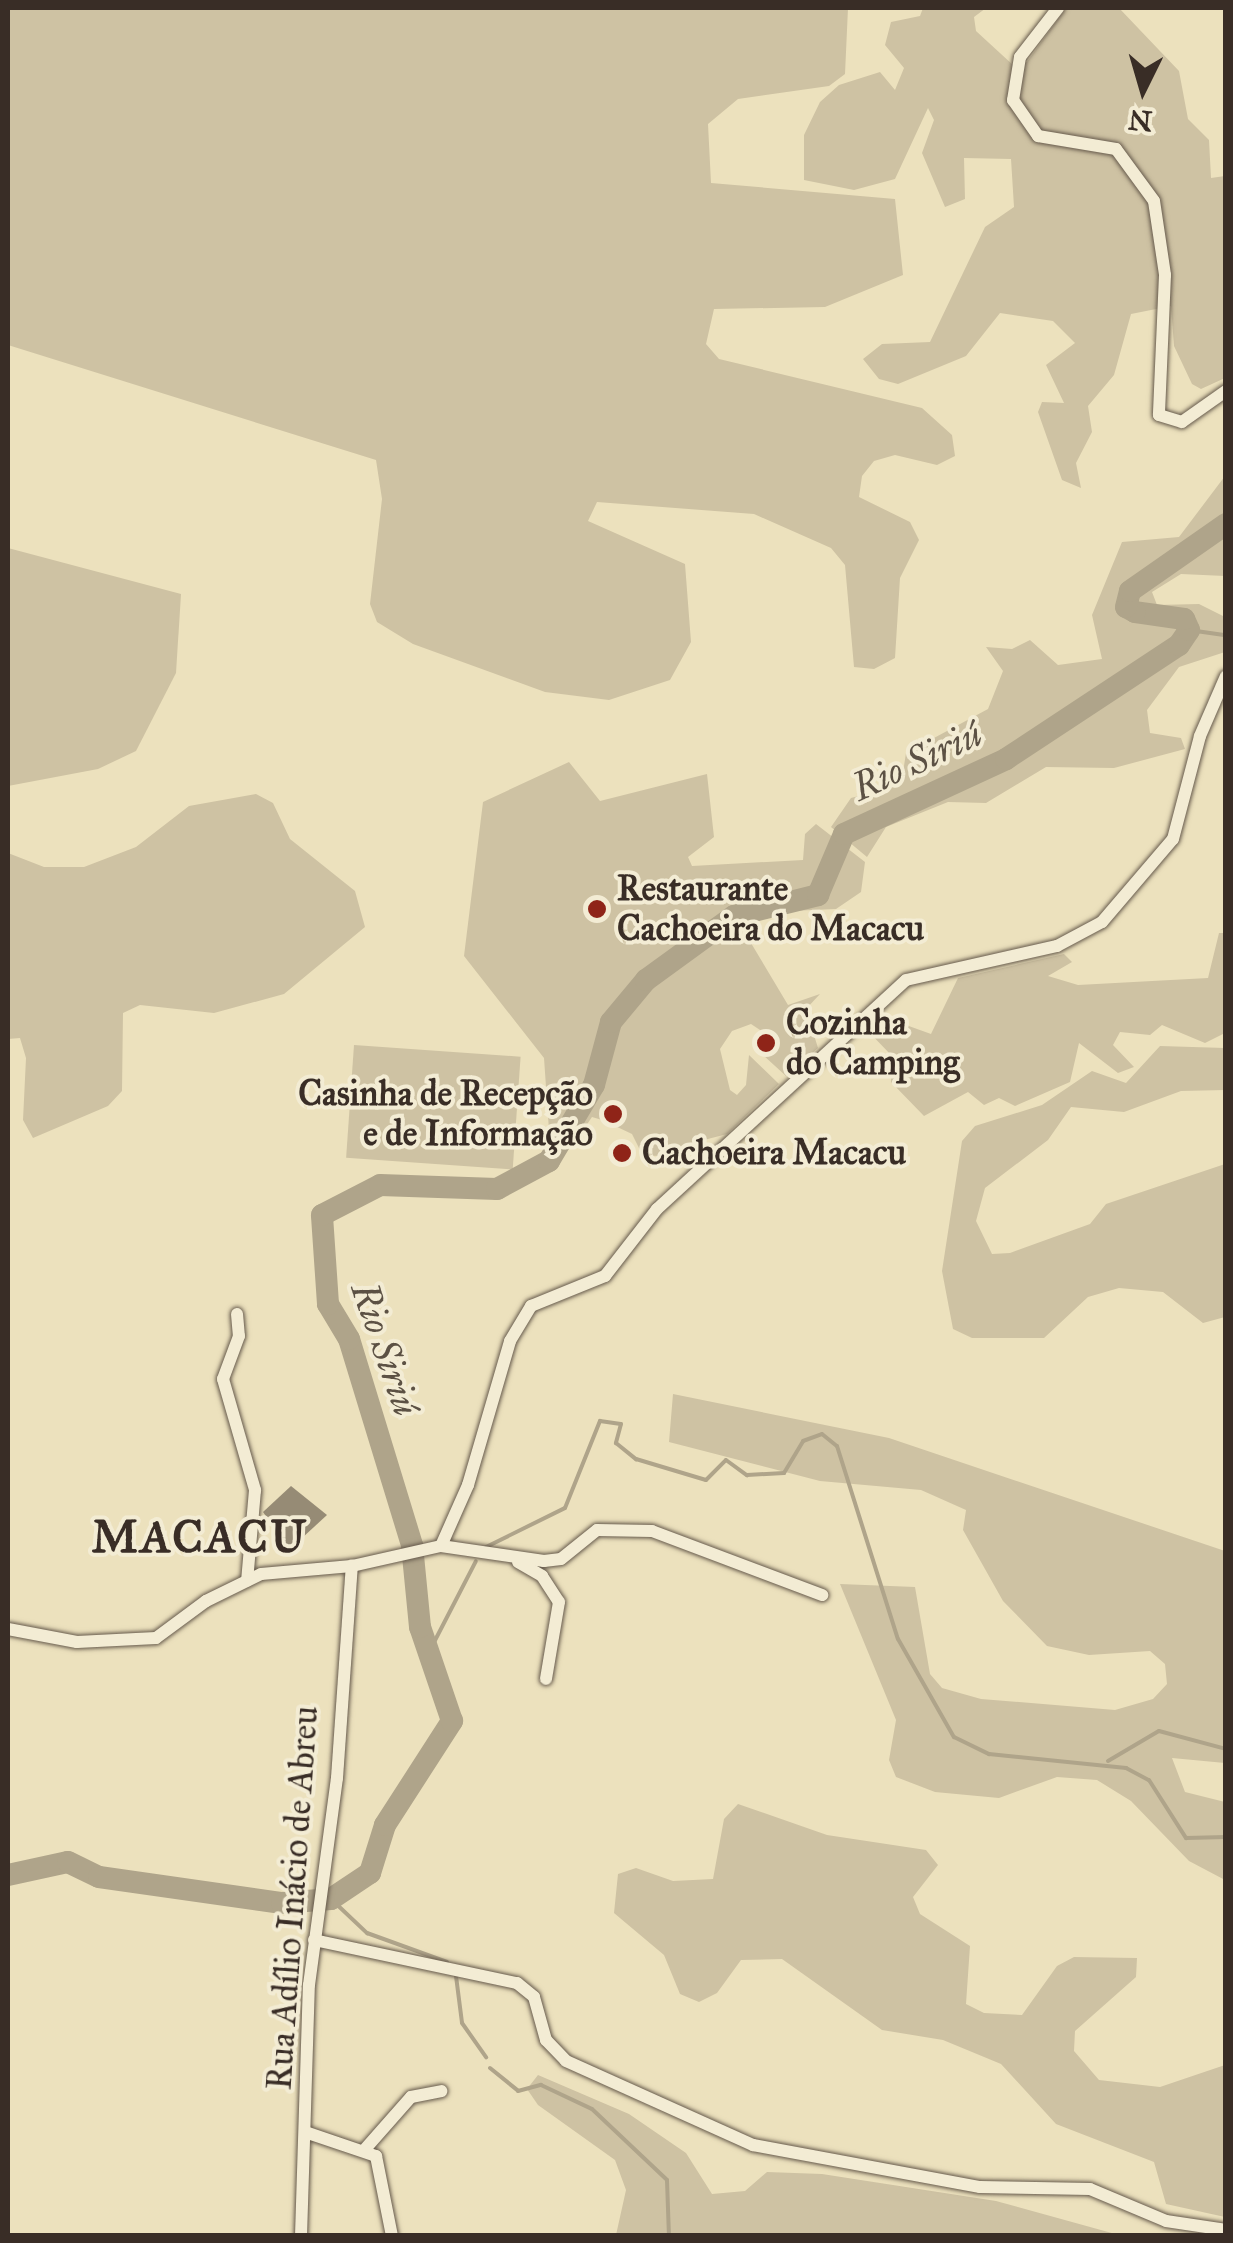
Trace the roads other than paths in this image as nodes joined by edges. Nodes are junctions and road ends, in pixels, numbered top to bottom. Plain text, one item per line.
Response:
1 (1058, 8) edge
2 (1226, 391) edge
3 (1226, 676) edge
4 (236, 1314) dead end
5 (441, 1546) junction
6 (516, 1561) junction
7 (352, 1566) junction
8 (247, 1580) junction
9 (822, 1595) dead end
10 (8, 1629) edge
11 (546, 1679) dead end
12 (314, 1940) junction
13 (442, 2091) dead end
14 (308, 2133) junction
15 (366, 2148) junction
16 (1226, 2230) edge
17 (301, 2236) edge
18 (392, 2236) edge

1 - 2 street
3 - 5 street
4 - 8 street
5 - 6 street
5 - 7 street
6 - 9 street
6 - 11 street
7 - 8 street
7 - 12 street, Rua Adílio Inácio de Abreu
8 - 10 street
12 - 14 street, Rua Adílio Inácio de Abreu
12 - 16 street
13 - 15 street
14 - 15 street
14 - 17 street, Rua Adílio Inácio de Abreu
15 - 18 street

